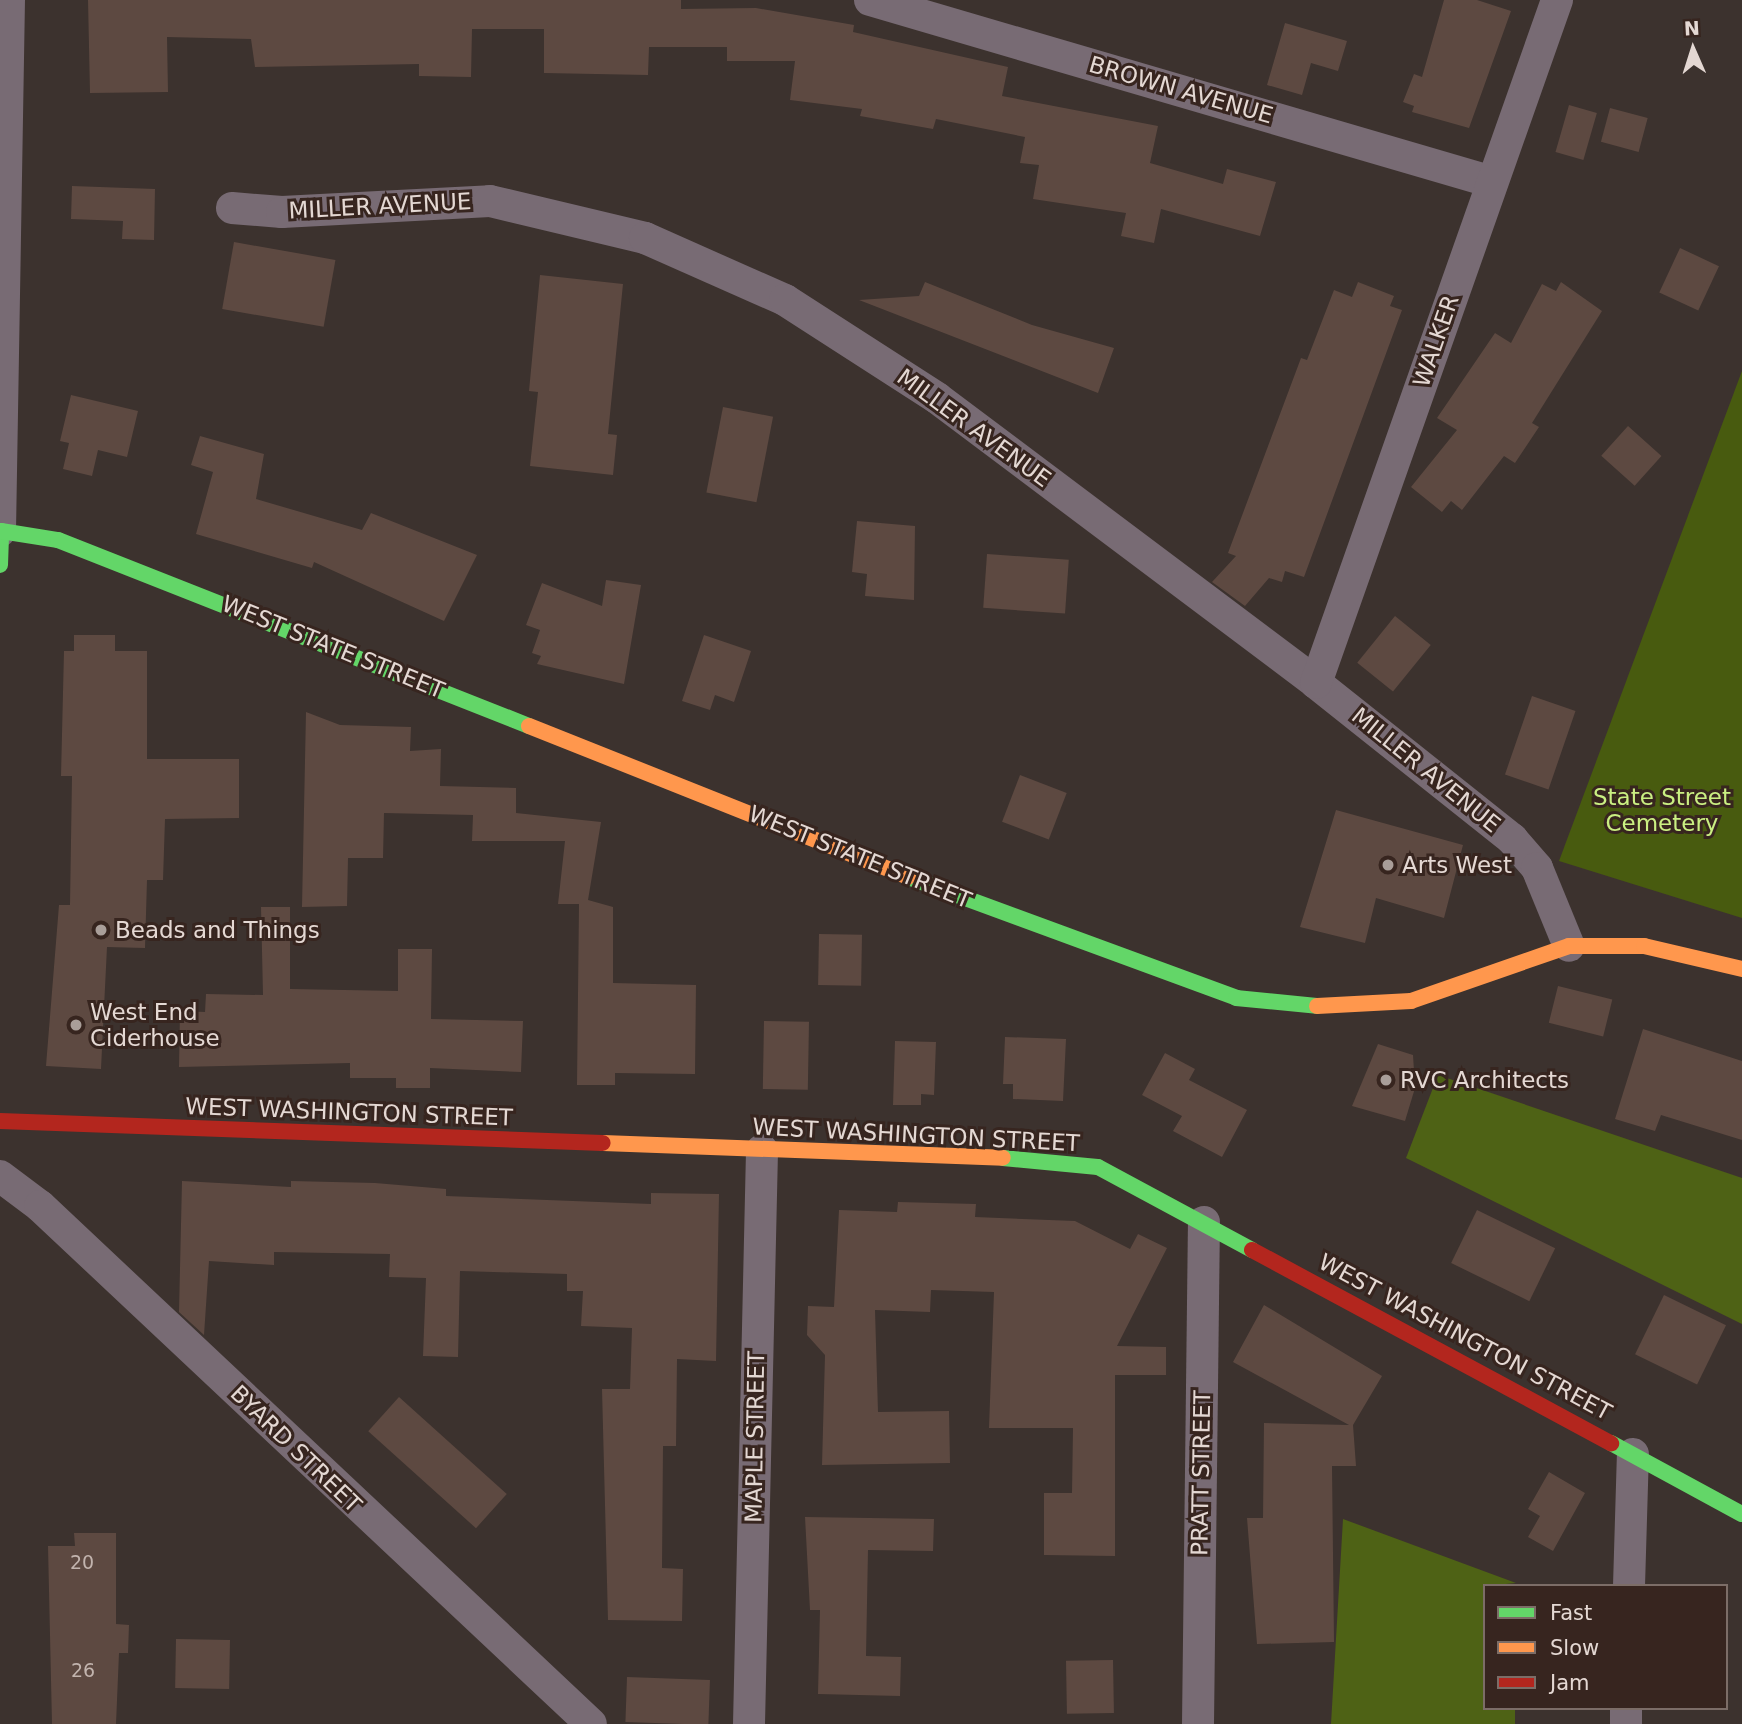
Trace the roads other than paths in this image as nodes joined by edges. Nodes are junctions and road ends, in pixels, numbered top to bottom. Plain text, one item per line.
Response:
1 (9, 0) edge
2 (870, 0) edge
3 (1558, 0) edge
4 (1492, 182) junction
5 (232, 208) dead end
6 (1, 531) edge
7 (0, 565) edge
8 (1316, 683) junction
9 (1569, 946) junction
10 (1742, 969) edge
11 (0, 1121) edge
12 (762, 1150) junction
13 (0, 1176) edge
14 (1204, 1222) junction
15 (1633, 1454) junction
16 (1742, 1514) edge
17 (1629, 1584) edge
18 (590, 1724) edge
19 (749, 1724) edge
20 (1198, 1724) edge

1 - 6 street
2 - 4 street, BROWN AVENUE
3 - 4 street, WALKER
4 - 8 street, WALKER
5 - 8 street, MILLER AVENUE
6 - 7 street
6 - 9 street, WEST STATE STREET
8 - 9 street, MILLER AVENUE
9 - 10 street, WEST STATE STREET
11 - 12 street, WEST WASHINGTON STREET
12 - 14 street, WEST WASHINGTON STREET
12 - 19 street, MAPLE STREET
13 - 18 street, BYARD STREET
14 - 15 street, WEST WASHINGTON STREET
14 - 20 street, PRATT STREET
15 - 16 street, WEST WASHINGTON STREET
15 - 17 street

